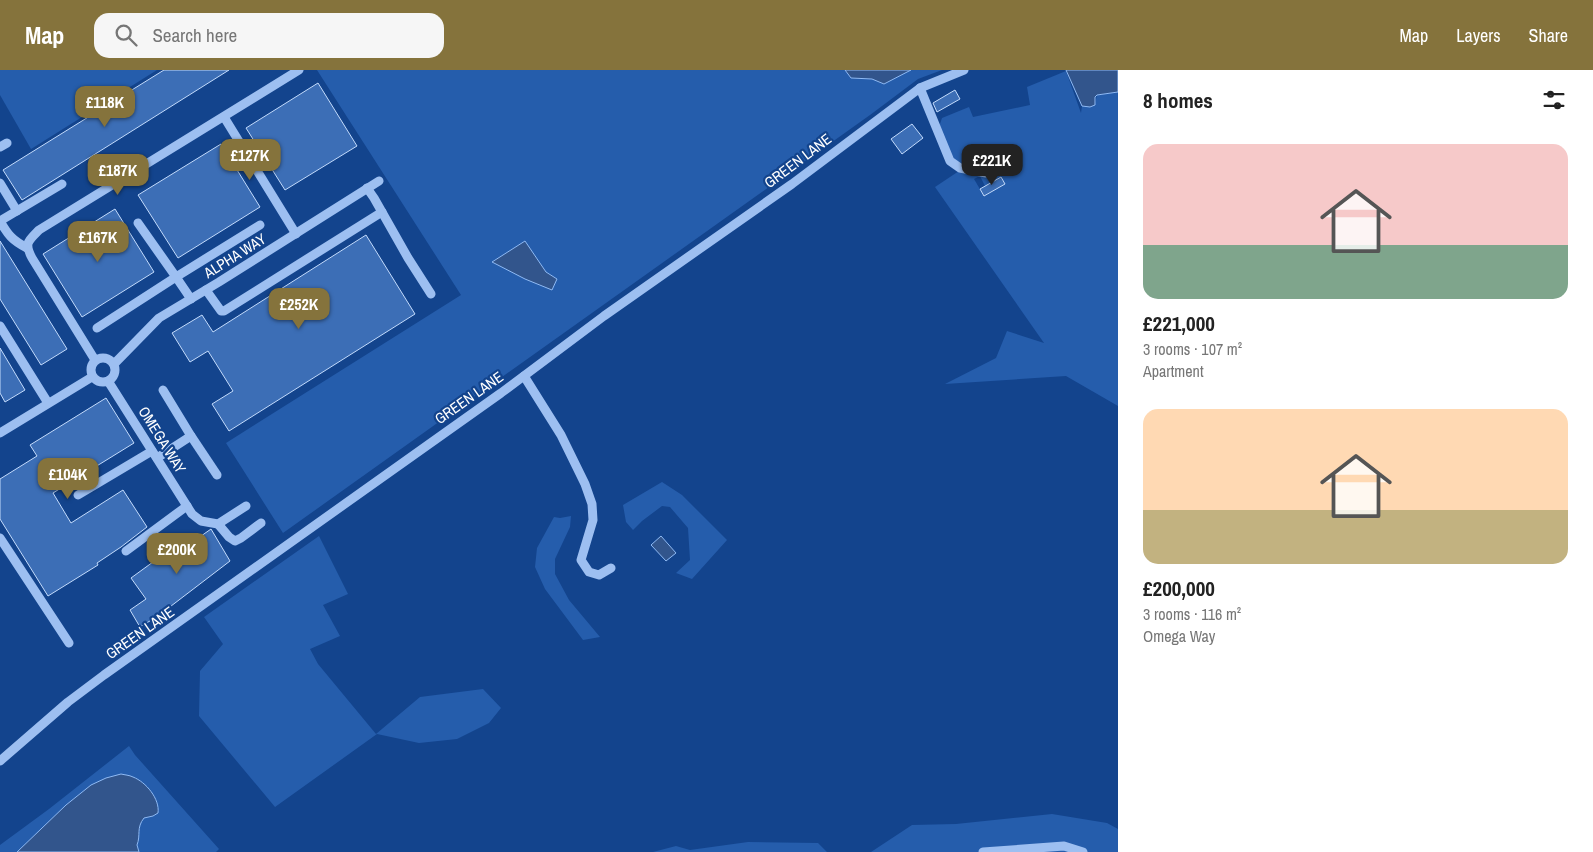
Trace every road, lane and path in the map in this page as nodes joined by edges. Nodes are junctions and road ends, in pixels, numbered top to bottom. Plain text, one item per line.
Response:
1 (299, 70) edge
2 (964, 70) edge
3 (920, 88) junction
4 (224, 116) junction
5 (986, 173) dead end
6 (379, 181) dead end
7 (0, 183) edge
8 (62, 184) dead end
9 (367, 188) junction
10 (16, 211) junction
11 (382, 212) junction
12 (0, 221) edge
13 (138, 223) dead end
14 (260, 225) dead end
15 (296, 234) junction
16 (27, 248) junction
17 (176, 278) junction
18 (206, 290) junction
19 (431, 294) dead end
20 (191, 299) junction
21 (0, 326) edge
22 (97, 328) dead end
23 (94, 360) junction
24 (114, 364) junction
25 (524, 376) junction
26 (92, 377) junction
27 (108, 381) junction
28 (163, 390) dead end
29 (48, 404) junction
30 (0, 433) edge
31 (191, 436) junction
32 (154, 454) junction
33 (217, 475) dead end
34 (78, 495) dead end
35 (246, 506) dead end
36 (190, 510) junction
37 (218, 524) junction
38 (261, 524) dead end
39 (0, 538) edge
40 (126, 551) dead end
41 (611, 568) dead end
42 (69, 643) dead end
43 (0, 761) edge
44 (983, 852) edge
45 (1083, 852) edge

1 - 4 street
2 - 3 street, GREEN LANE
3 - 5 street
3 - 25 street, GREEN LANE
4 - 15 street
4 - 16 street
6 - 9 street, ALPHA WAY
7 - 10 street
8 - 10 street
9 - 11 street
9 - 15 street, ALPHA WAY
10 - 12 street
11 - 18 street
11 - 19 street
12 - 16 street
13 - 17 street
14 - 17 street
15 - 18 street, ALPHA WAY
16 - 23 street
17 - 20 street
17 - 22 street
18 - 20 street, ALPHA WAY
20 - 24 street, ALPHA WAY
21 - 29 street
23 - 24 street
23 - 26 street
24 - 27 street
25 - 41 street
25 - 43 street, GREEN LANE
26 - 27 street
26 - 29 street
27 - 32 street, OMEGA WAY
28 - 31 street
29 - 30 street
31 - 32 street
31 - 33 street
32 - 34 street
32 - 36 street, OMEGA WAY
35 - 37 street
36 - 37 street
36 - 40 street
37 - 38 street
39 - 42 street
44 - 45 street

